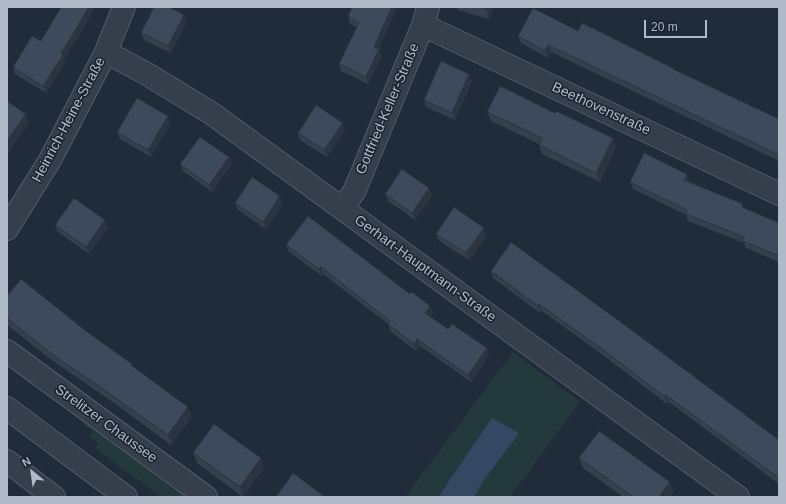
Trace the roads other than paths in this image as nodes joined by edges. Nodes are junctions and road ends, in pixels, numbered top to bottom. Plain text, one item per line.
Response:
1 (124, 7) edge
2 (426, 16) edge
3 (106, 52) junction
4 (779, 194) edge
5 (342, 208) junction
6 (7, 229) edge
7 (7, 351) edge
8 (7, 408) edge
9 (7, 461) edge
10 (54, 497) edge
11 (126, 497) edge
12 (206, 497) edge
13 (738, 497) edge

1 - 3 street, Heinrich-Heine-Straße
2 - 4 street, Beethovenstraße
2 - 5 street, Gottfried-Keller-Straße
3 - 5 street, Gerhart-Hauptmann-Straße
3 - 6 street, Heinrich-Heine-Straße
5 - 13 street, Gerhart-Hauptmann-Straße
7 - 12 street, Strelitzer Chaussee
8 - 11 street
9 - 10 street

